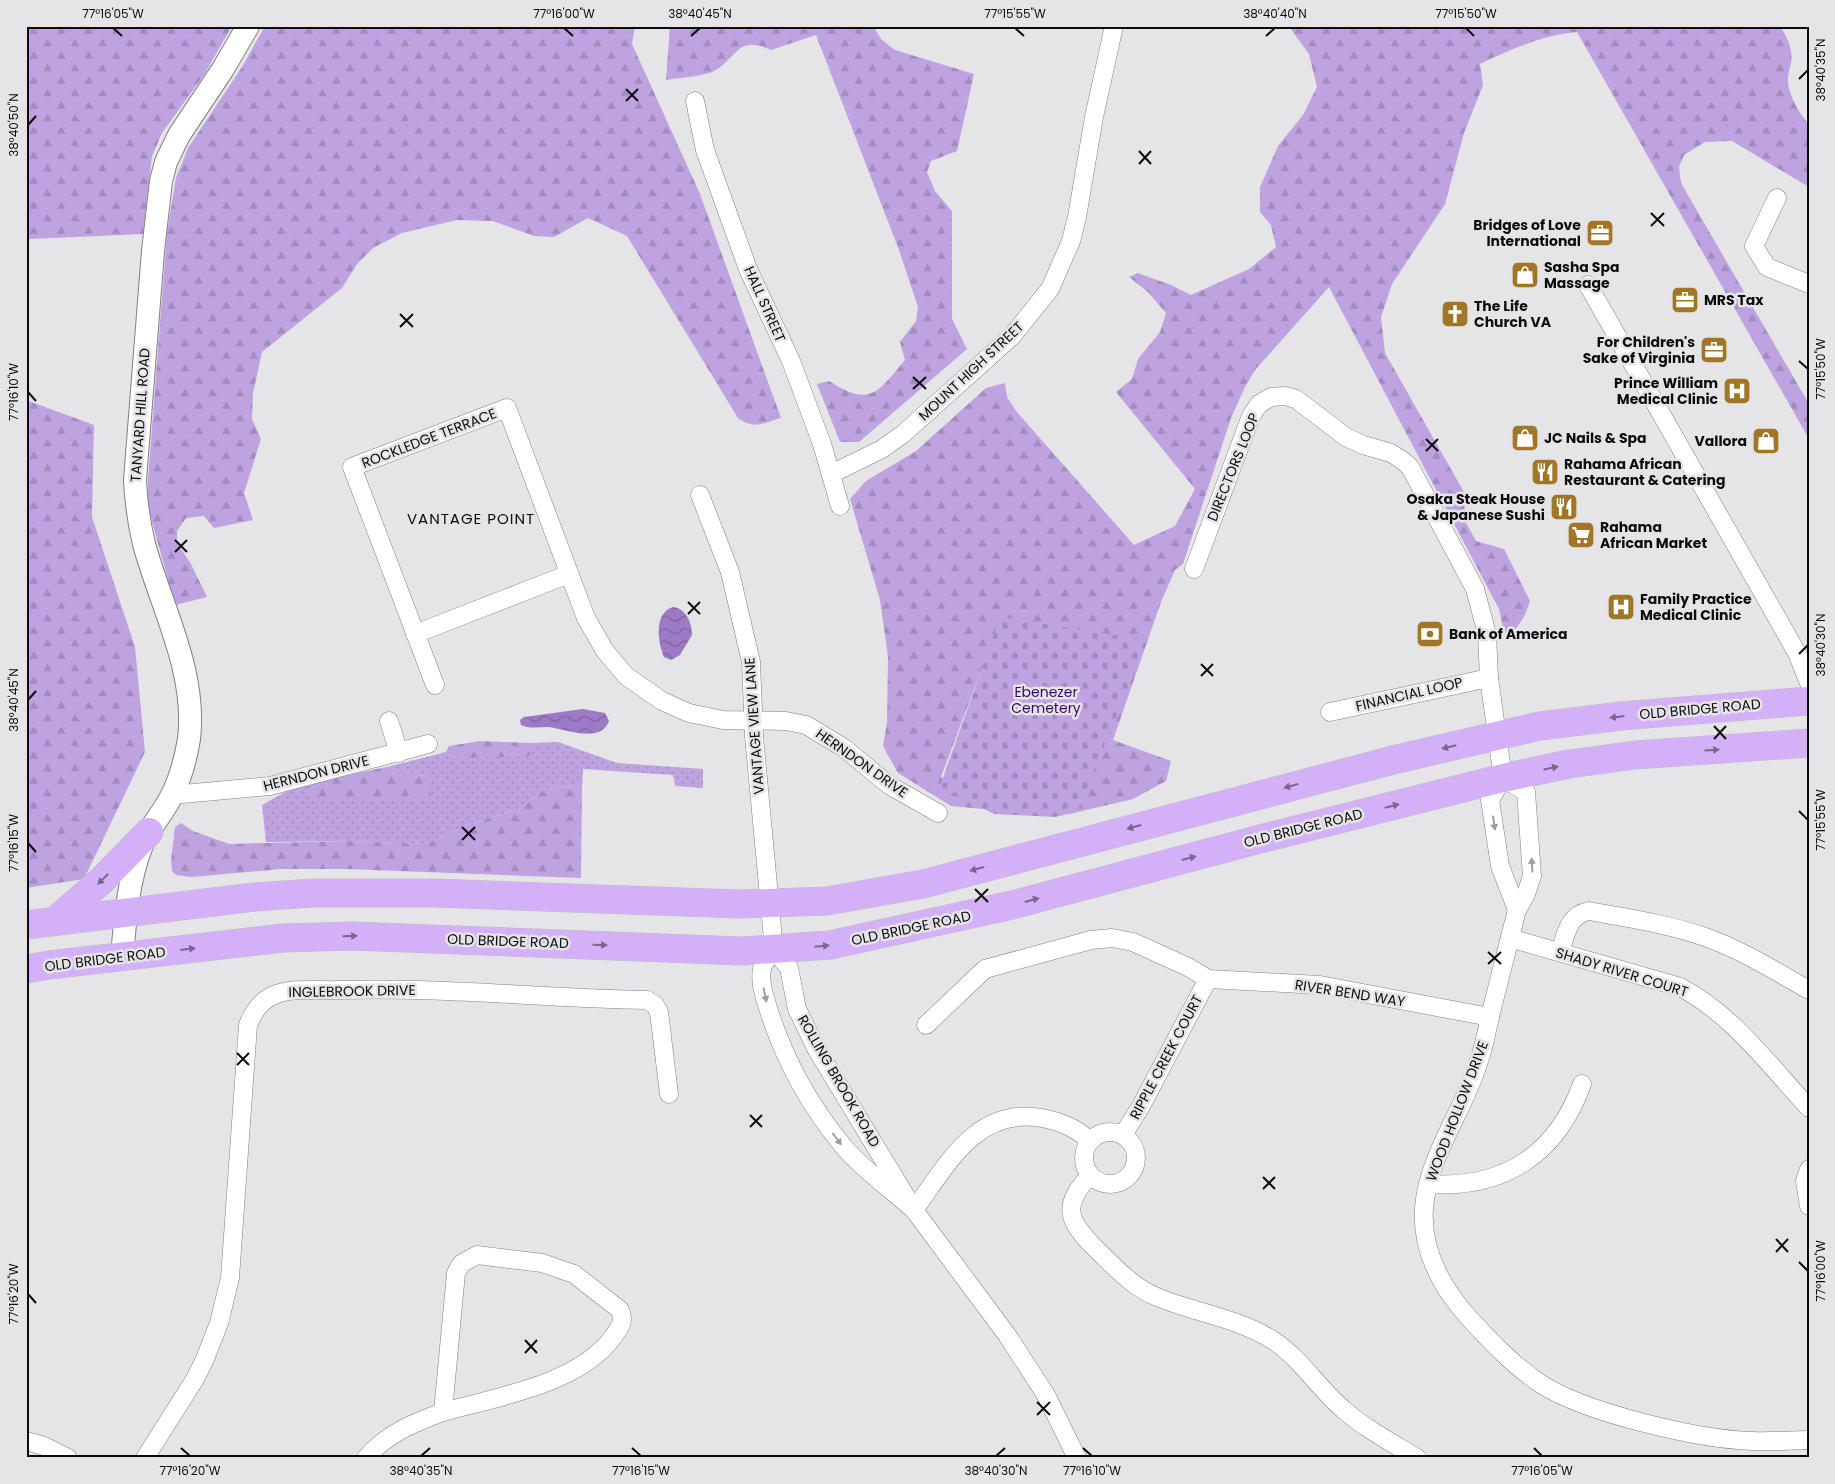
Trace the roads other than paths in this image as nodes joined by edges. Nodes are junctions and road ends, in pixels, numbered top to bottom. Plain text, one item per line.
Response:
1 (248, 26) edge
2 (1114, 26) edge
3 (695, 101) dead end
4 (1776, 198) dead end
5 (1809, 284) edge
6 (1588, 285) dead end
7 (831, 474) junction
8 (700, 495) dead end
9 (840, 506) dead end
10 (1194, 569) dead end
11 (569, 574) junction
12 (415, 634) junction
13 (1489, 678) junction
14 (1809, 683) edge
15 (435, 685) dead end
16 (1809, 701) edge
17 (1330, 712) dead end
18 (389, 721) dead end
19 (753, 721) junction
20 (1497, 736) junction
21 (1809, 743) edge
22 (428, 744) dead end
23 (399, 753) junction
24 (1503, 778) junction
25 (172, 796) junction
26 (938, 813) dead end
27 (149, 832) junction
28 (770, 904) junction
29 (1517, 910) junction
30 (127, 912) junction
31 (55, 921) junction
32 (26, 925) edge
33 (1510, 938) junction
34 (774, 950) junction
35 (1560, 952) junction
36 (122, 957) junction
37 (26, 970) edge
38 (1208, 979) junction
39 (1809, 990) edge
40 (1490, 1017) junction
41 (926, 1025) dead end
42 (1582, 1084) dead end
43 (669, 1094) dead end
44 (1809, 1108) edge
45 (1123, 1135) junction
46 (1090, 1141) junction
47 (1809, 1169) edge
48 (1090, 1175) junction
49 (1429, 1184) junction
50 (1809, 1206) edge
51 (914, 1210) junction
52 (443, 1412) junction
53 (1809, 1440) edge
54 (26, 1441) edge
55 (68, 1458) edge
56 (145, 1458) edge
57 (366, 1458) edge
58 (1077, 1458) edge
59 (1417, 1458) edge

1 - 25 street, TANYARD HILL ROAD
2 - 7 street, MOUNT HIGH STREET
3 - 7 street, HALL STREET
4 - 5 street
6 - 14 street
7 - 9 street, HALL STREET
8 - 19 street, VANTAGE VIEW LANE
10 - 13 street, DIRECTORS LOOP
11 - 12 street
11 - 12 street, ROCKLEDGE TERRACE
11 - 19 street, ROCKLEDGE TERRACE
12 - 15 street, ROCKLEDGE TERRACE
13 - 17 street, FINANCIAL LOOP
13 - 20 street, DIRECTORS LOOP
16 -> 20 main road, OLD BRIDGE ROAD
18 - 23 street
19 - 26 street, HERNDON DRIVE
19 - 28 street, VANTAGE VIEW LANE
20 - 24 street
20 -> 28 main road, OLD BRIDGE ROAD
24 -> 21 main road, OLD BRIDGE ROAD
22 - 23 street, HERNDON DRIVE
23 - 25 street, HERNDON DRIVE
24 -> 29 street
29 -> 24 street, WOOD HOLLOW DRIVE
34 -> 24 main road, OLD BRIDGE ROAD
25 - 27 street, TANYARD HILL ROAD
27 - 30 street, TANYARD HILL ROAD
27 -> 31 main road
28 - 30 main road, OLD BRIDGE ROAD
28 - 34 street
29 - 33 street, WOOD HOLLOW DRIVE
30 - 31 main road, OLD BRIDGE ROAD
30 - 36 street, TANYARD HILL ROAD
31 - 32 main road, OLD BRIDGE ROAD
33 - 35 street, SHADY RIVER COURT
33 - 40 street, WOOD HOLLOW DRIVE
36 -> 34 main road, OLD BRIDGE ROAD
34 - 51 street, ROLLING BROOK ROAD
34 -> 51 street, ROLLING BROOK ROAD
35 - 39 street
35 - 44 street, SHADY RIVER COURT
36 - 37 main road, OLD BRIDGE ROAD
38 - 40 street, RIVER BEND WAY
38 - 41 street
38 - 45 street, RIPPLE CREEK COURT
40 - 49 street, WOOD HOLLOW DRIVE
42 - 49 street
43 - 56 street, INGLEBROOK DRIVE
45 - 46 street
45 - 48 street
46 - 48 street
46 - 51 street
47 - 50 street
48 - 59 street
49 - 53 street, WOOD HOLLOW DRIVE
51 - 58 street, ROLLING BROOK ROAD
52 - 52 street
52 - 57 street
54 - 55 street

